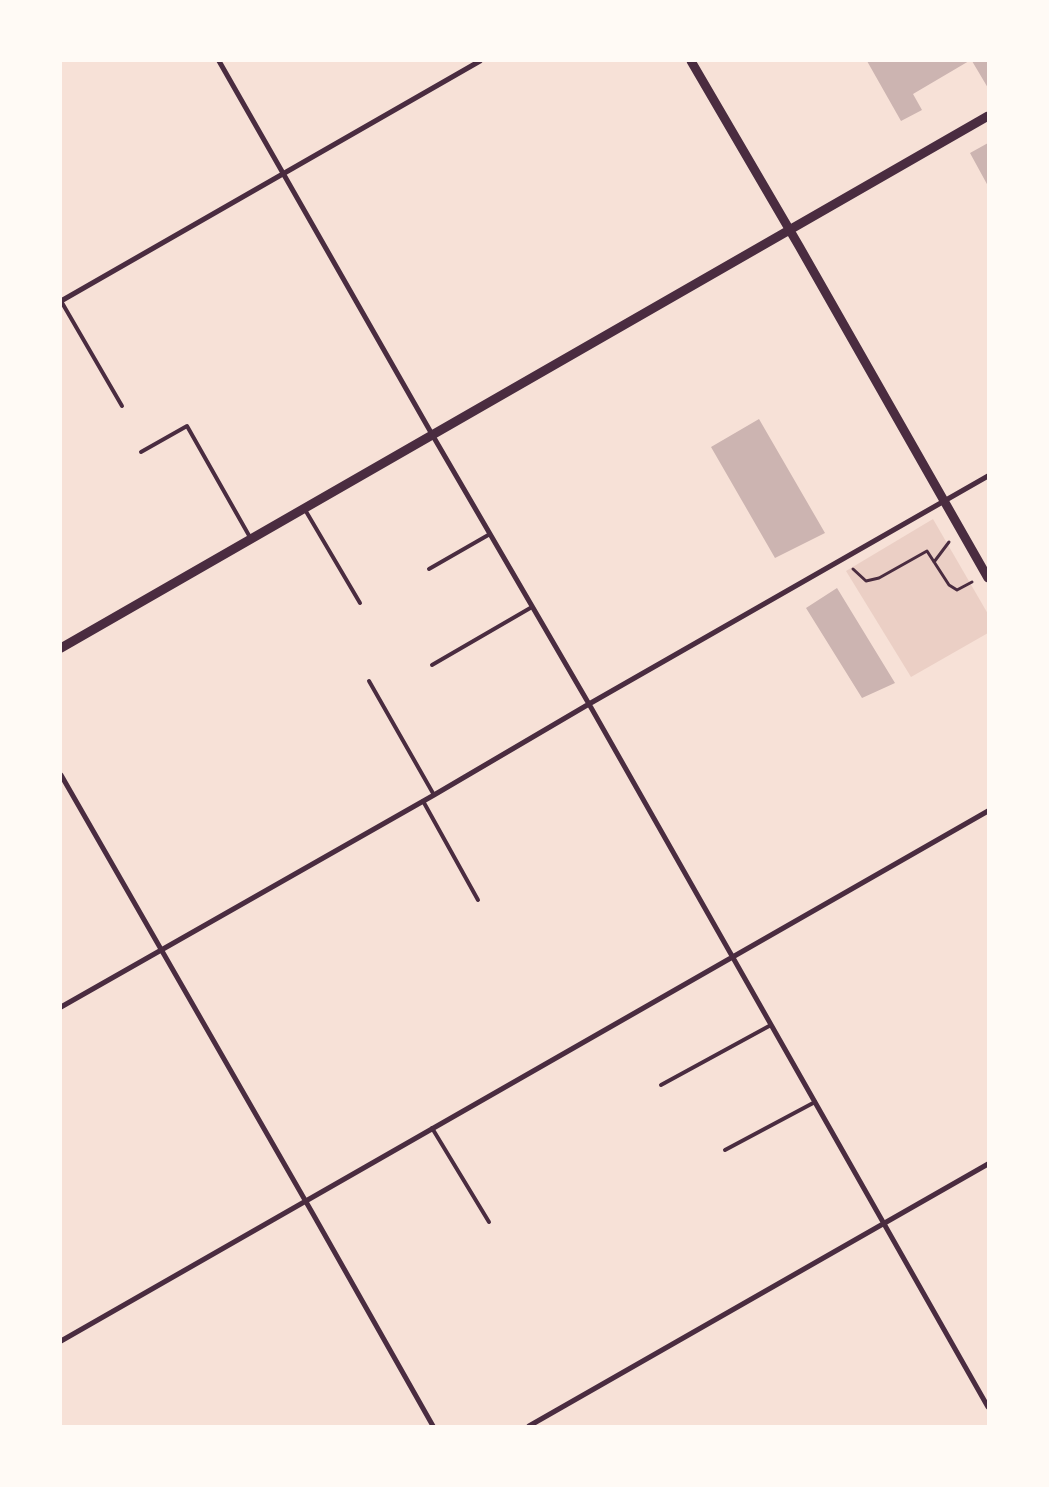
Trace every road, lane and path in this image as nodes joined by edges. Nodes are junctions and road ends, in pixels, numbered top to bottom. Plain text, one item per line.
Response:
1 (219, 61) edge
2 (480, 61) edge
3 (691, 61) edge
4 (988, 116) edge
5 (284, 174) junction
6 (789, 230) junction
7 (61, 301) edge
8 (122, 406) dead end
9 (433, 436) junction
10 (141, 452) dead end
11 (988, 476) edge
12 (945, 501) junction
13 (304, 508) junction
14 (490, 534) junction
15 (251, 539) junction
16 (842, 559) junction
17 (429, 569) dead end
18 (987, 576) edge
19 (360, 603) dead end
20 (532, 607) junction
21 (61, 648) edge
22 (432, 666) dead end
23 (370, 681) dead end
24 (589, 704) junction
25 (61, 774) edge
26 (434, 795) junction
27 (422, 801) junction
28 (988, 811) edge
29 (478, 900) dead end
30 (161, 950) junction
31 (732, 958) junction
32 (61, 1007) edge
33 (771, 1025) junction
34 (661, 1085) dead end
35 (815, 1102) junction
36 (432, 1128) junction
37 (725, 1150) dead end
38 (988, 1164) edge
39 (306, 1200) junction
40 (488, 1222) dead end
41 (884, 1224) junction
42 (61, 1341) edge
43 (988, 1406) edge
44 (433, 1426) edge
45 (529, 1426) edge

1 - 5 street
2 - 5 street
3 - 6 street
4 - 6 street
5 - 7 street
5 - 9 street
6 - 9 street
6 - 12 street
7 - 8 lane
9 - 13 street
9 - 14 street
10 - 15 lane
11 - 12 street
12 - 16 street
12 - 18 street
13 - 15 street
13 - 19 lane
14 - 17 lane
14 - 20 street
15 - 21 street
16 - 18 path
16 - 24 street
20 - 22 lane
20 - 24 street
23 - 26 lane
24 - 26 street
24 - 31 street
25 - 30 street
26 - 27 street
27 - 29 lane
27 - 30 street
28 - 31 street
30 - 32 street
30 - 39 street
31 - 33 street
31 - 36 street
33 - 34 lane
33 - 35 street
35 - 37 lane
35 - 41 street
36 - 39 street
36 - 40 lane
38 - 41 street
39 - 42 street
39 - 44 street
41 - 43 street
41 - 45 street

